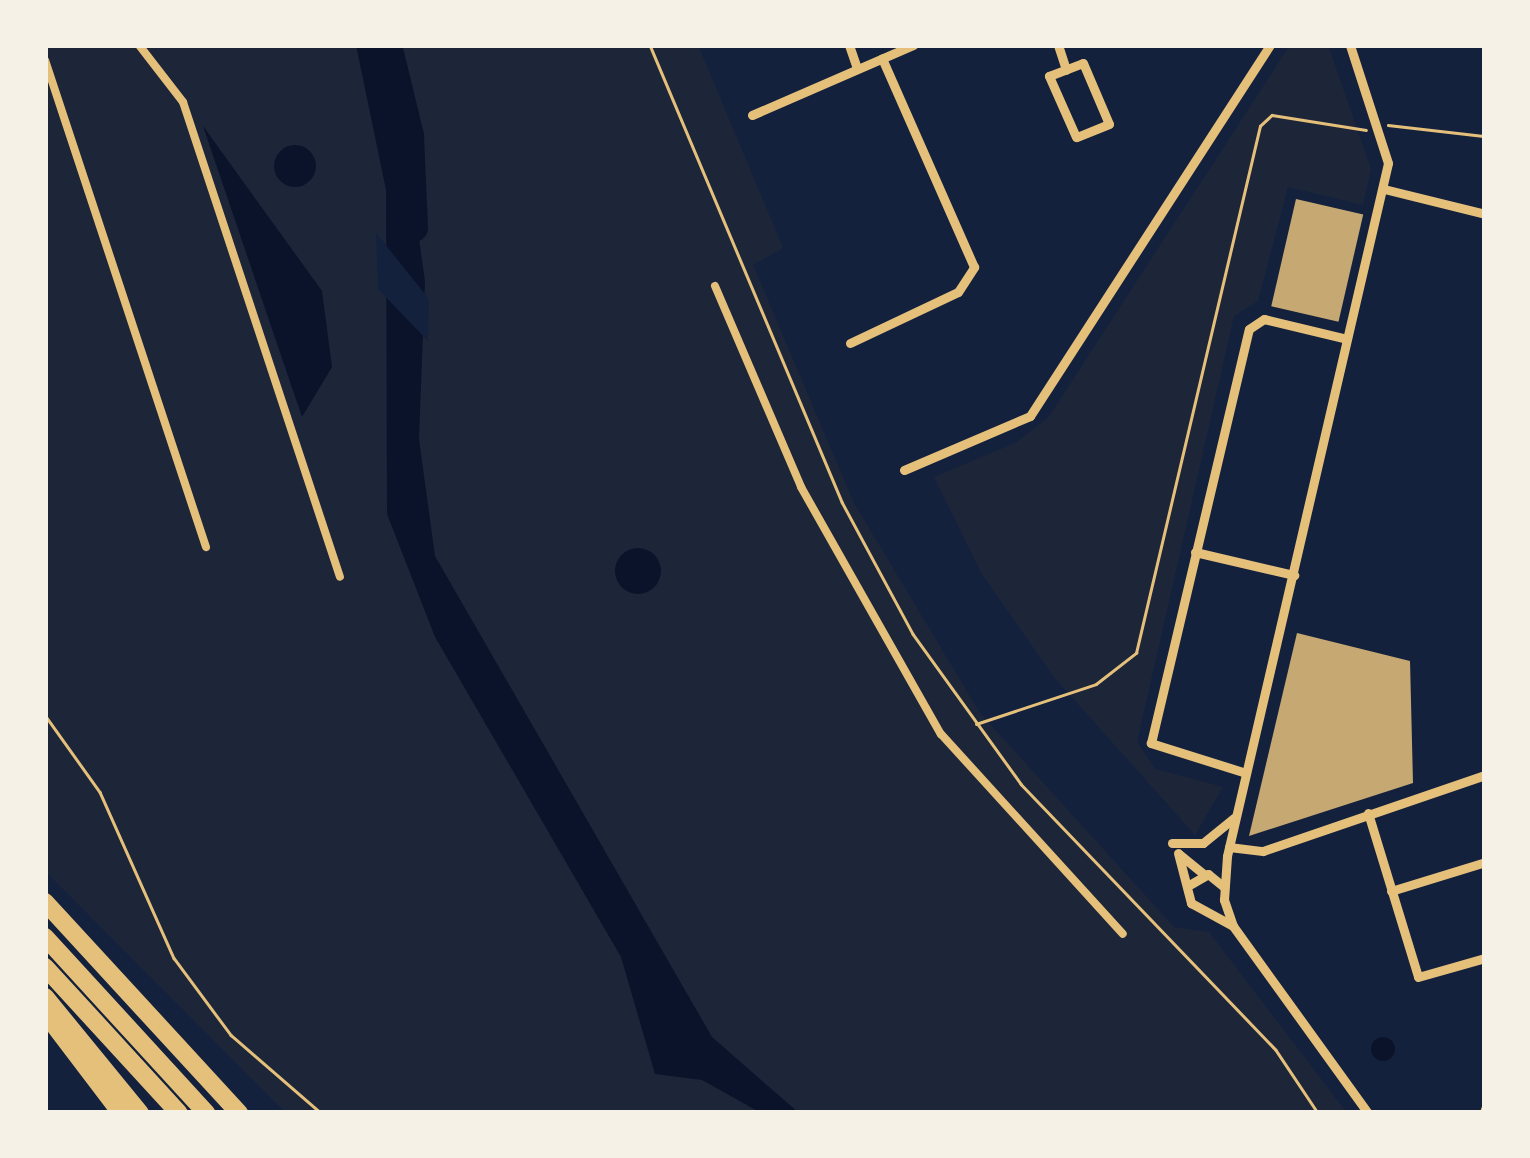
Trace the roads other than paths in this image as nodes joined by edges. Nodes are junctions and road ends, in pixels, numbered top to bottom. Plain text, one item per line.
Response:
1 (139, 45) edge
2 (848, 45) edge
3 (914, 45) edge
4 (1058, 45) edge
5 (1270, 45) edge
6 (1350, 45) edge
7 (882, 58) junction
8 (45, 60) edge
9 (858, 68) junction
10 (1066, 70) junction
11 (752, 115) dead end
12 (1384, 189) junction
13 (1485, 214) edge
14 (715, 286) dead end
15 (1347, 339) junction
16 (850, 343) dead end
17 (904, 470) dead end
18 (206, 547) dead end
19 (1195, 552) junction
20 (1294, 574) junction
21 (340, 577) dead end
22 (1246, 774) junction
23 (1485, 775) edge
24 (1368, 814) junction
25 (1236, 816) junction
26 (1172, 843) dead end
27 (1228, 852) junction
28 (1485, 862) edge
29 (1206, 874) junction
30 (1191, 884) junction
31 (1392, 891) junction
32 (1224, 895) junction
33 (45, 902) edge
34 (1214, 910) junction
35 (1233, 926) junction
36 (1123, 934) dead end
37 (45, 937) edge
38 (1485, 958) edge
39 (45, 967) edge
40 (45, 997) edge
41 (45, 1013) edge
42 (121, 1113) edge
43 (140, 1113) edge
44 (179, 1113) edge
45 (206, 1113) edge
46 (239, 1113) edge
47 (1368, 1113) edge

1 - 21 street
2 - 9 street
3 - 7 street
4 - 10 street
5 - 17 street
6 - 12 street
7 - 9 street
7 - 16 street
8 - 18 street
9 - 11 street
10 - 10 street
12 - 13 street
12 - 15 street
14 - 36 street
15 - 19 street
15 - 20 street
19 - 20 street
19 - 22 street
20 - 22 street
22 - 25 street
23 - 24 street
24 - 27 street
24 - 31 street
25 - 26 street
25 - 27 street
27 - 29 street
27 - 32 street
28 - 31 street
29 - 30 street
29 - 30 street
29 - 32 street
30 - 34 street
31 - 38 street
32 - 34 street
32 - 35 street
33 - 46 highway
34 - 35 street
35 - 47 street
37 - 45 highway
39 - 44 highway
40 - 43 highway
41 - 42 highway

